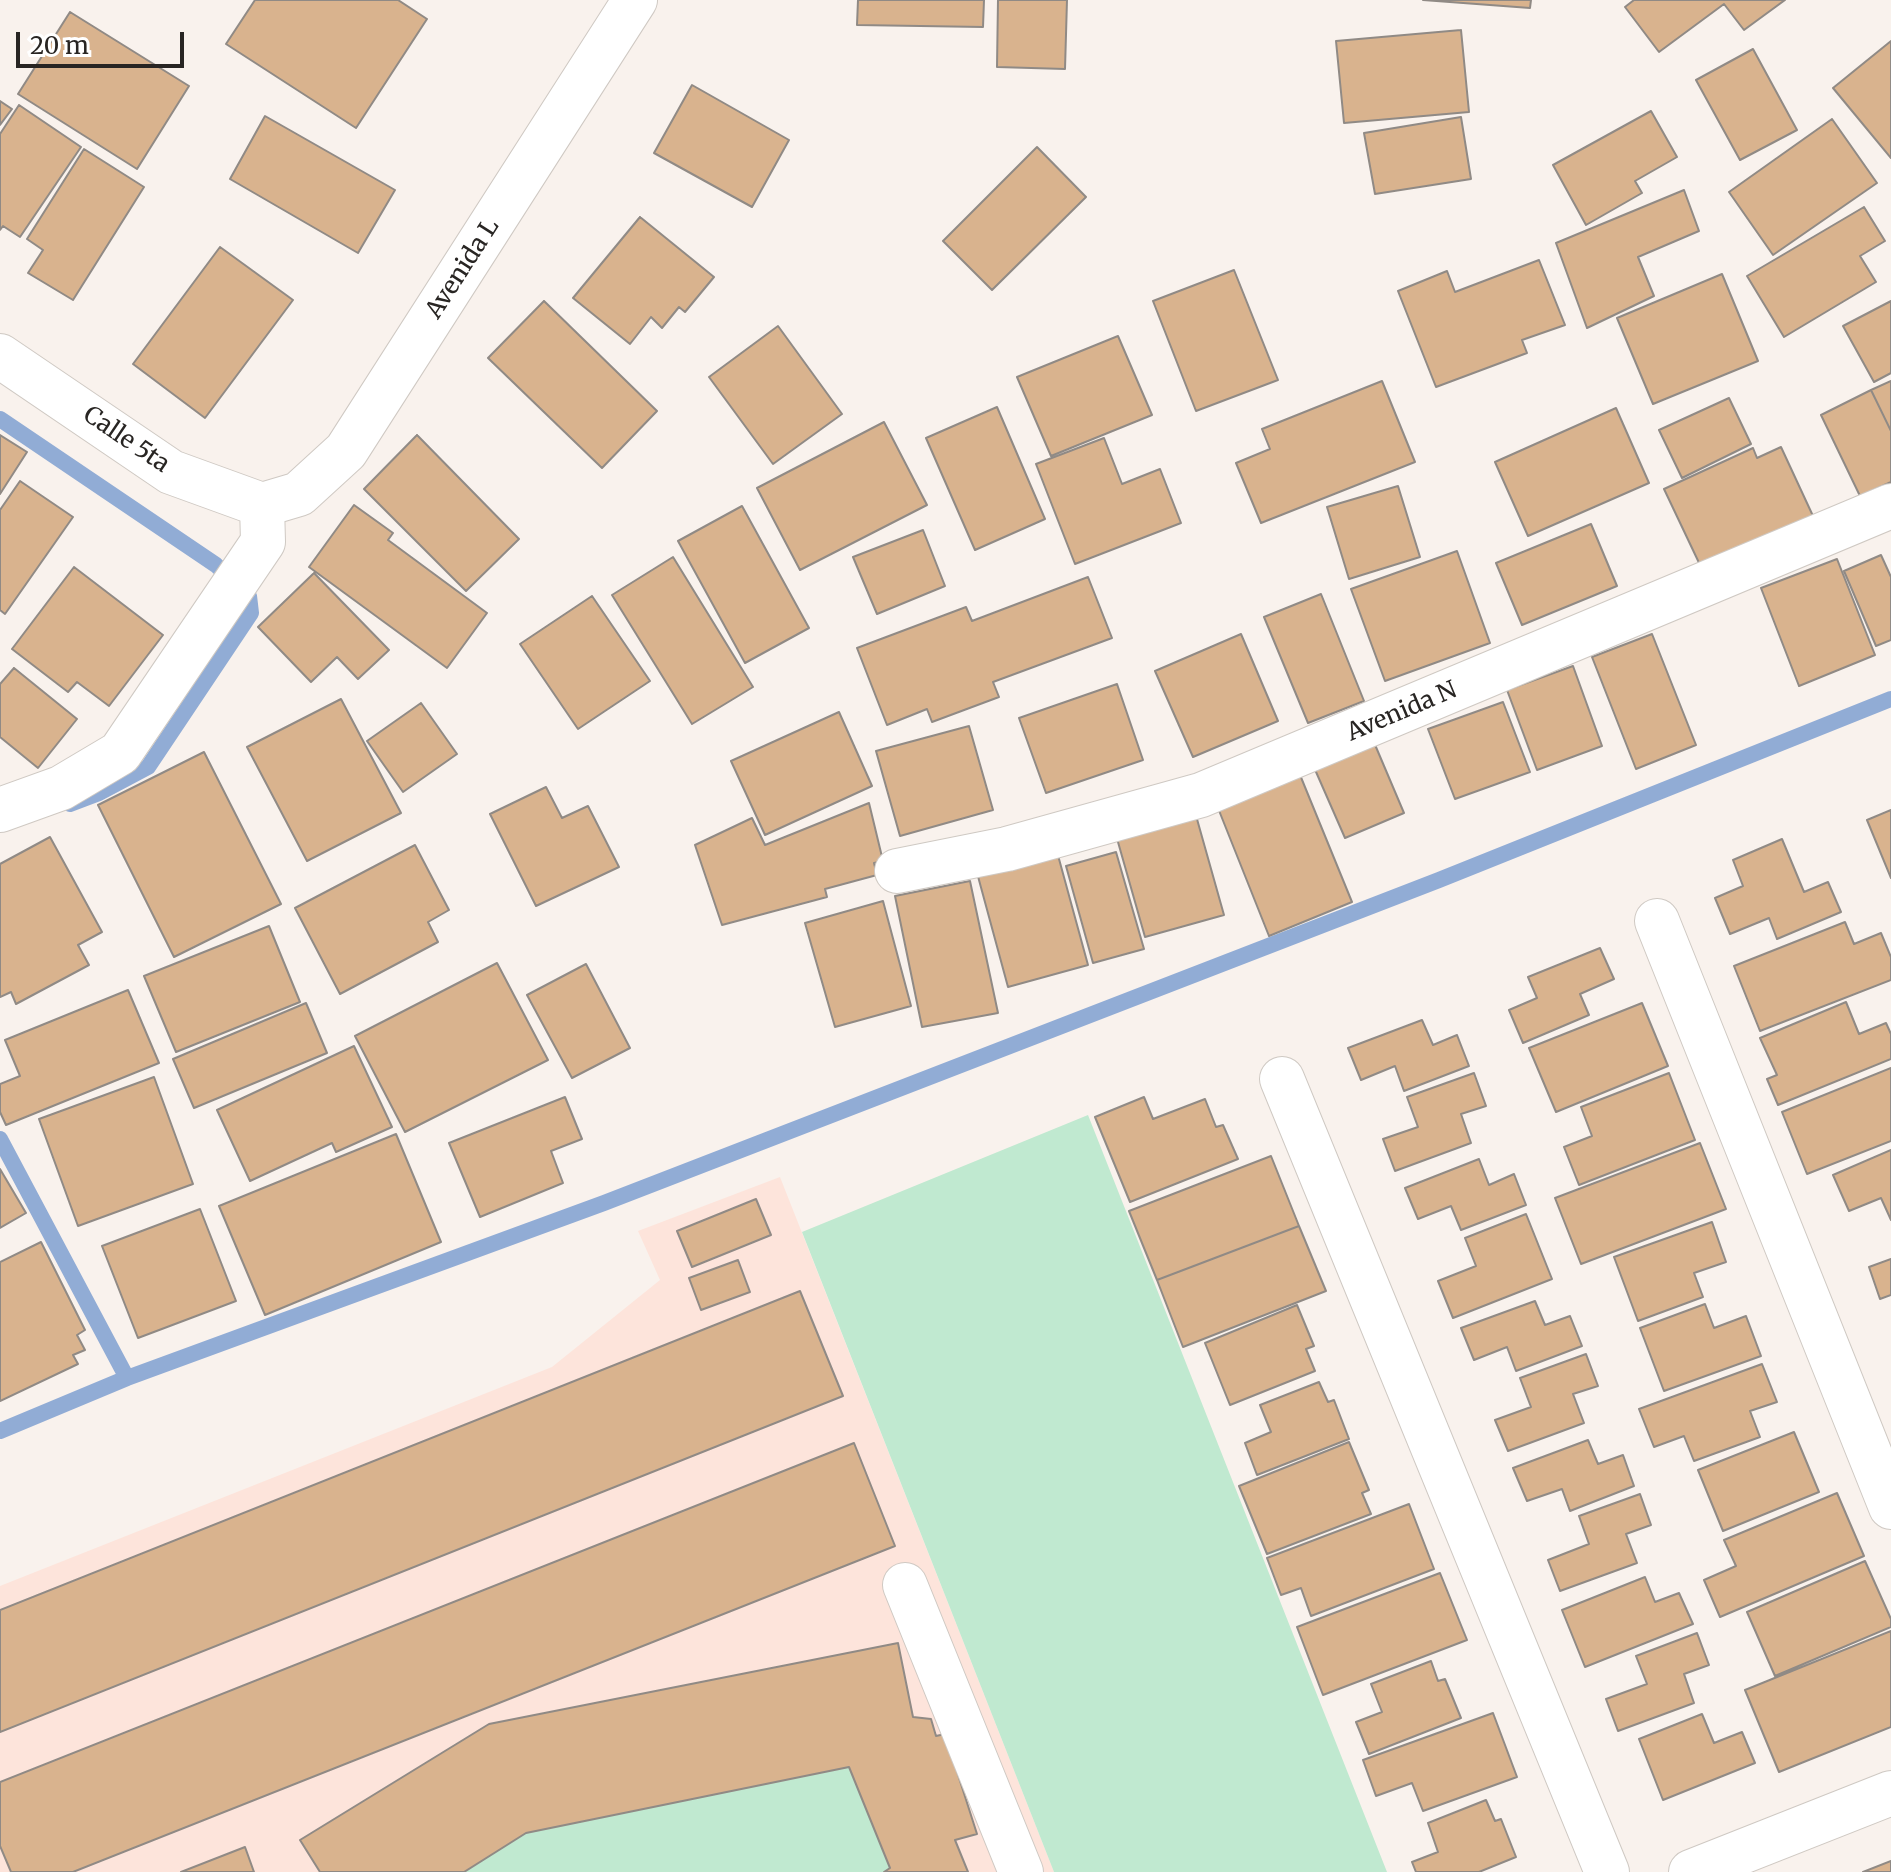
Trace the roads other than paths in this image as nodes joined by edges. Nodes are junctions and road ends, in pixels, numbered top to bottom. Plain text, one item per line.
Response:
1 (621, 5) edge
2 (0, 356) edge
3 (262, 505) junction
4 (1891, 506) edge
5 (0, 810) edge
6 (897, 871) dead end
7 (1657, 921) dead end
8 (1282, 1079) dead end
9 (1891, 1507) edge
10 (905, 1585) dead end
11 (1891, 1793) edge
12 (1021, 1872) edge
13 (1607, 1872) edge
14 (1691, 1872) edge

1 - 3 street, Avenida L
2 - 3 street, Calle 5ta
3 - 5 street
4 - 6 street, Avenida N
7 - 9 street
8 - 13 street
10 - 12 street
11 - 14 street

